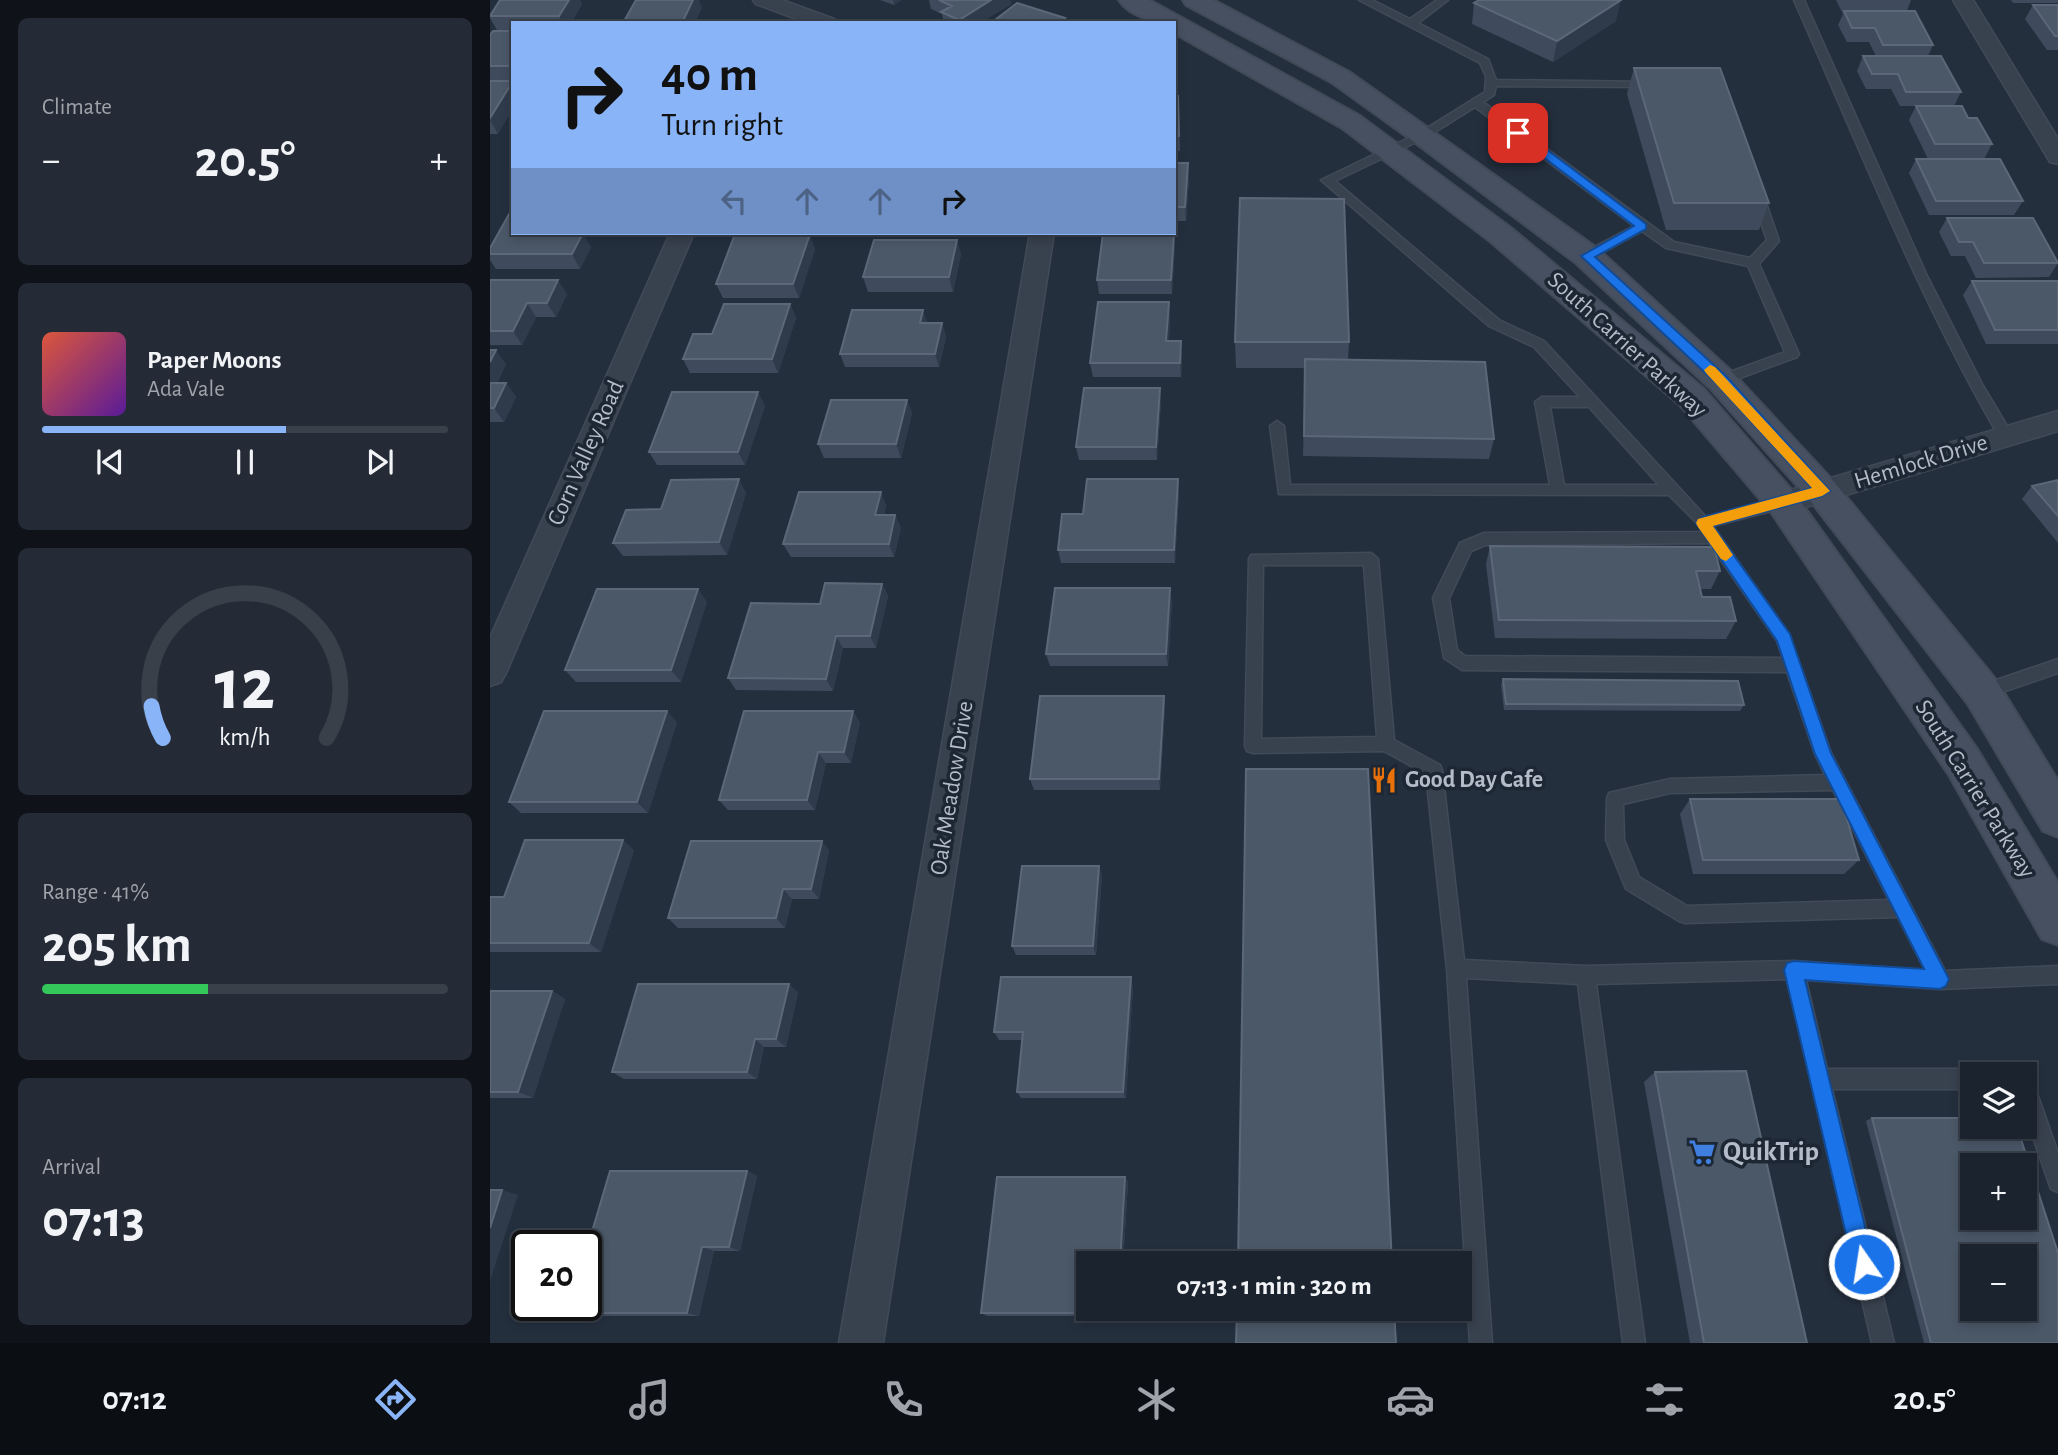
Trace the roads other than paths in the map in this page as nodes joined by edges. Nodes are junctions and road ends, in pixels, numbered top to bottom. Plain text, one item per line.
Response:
1 (763, 0) edge
2 (1131, 0) edge
3 (1195, 0) edge
4 (1364, 0) edge
5 (1443, 0) edge
6 (1799, 0) edge
7 (1963, 0) edge
8 (785, 10) edge
9 (821, 21) edge
10 (1170, 21) edge
11 (1411, 23) junction
12 (1176, 24) edge
13 (1491, 83) junction
14 (1667, 84) edge
15 (1476, 102) junction
16 (1423, 135) junction
17 (1389, 151) junction
18 (2058, 157) edge
19 (1756, 189) edge
20 (1642, 226) junction
21 (681, 235) edge
22 (1042, 235) edge
23 (1587, 256) junction
24 (1753, 263) junction
25 (1721, 380) junction
26 (1593, 402) junction
27 (2058, 421) edge
28 (1277, 426) dead end
29 (2006, 436) junction
30 (1672, 489) junction
31 (1558, 490) junction
32 (1822, 491) junction
33 (1783, 502) junction
34 (1708, 530) junction
35 (1793, 665) junction
36 (2058, 667) edge
37 (490, 673) edge
38 (1982, 692) junction
39 (1386, 744) junction
40 (1838, 782) junction
41 (2058, 818) edge
42 (1903, 908) junction
43 (2058, 924) edge
44 (1456, 969) junction
45 (1794, 970) junction
46 (1586, 975) junction
47 (2058, 975) edge
48 (1940, 979) junction
49 (1820, 1079) junction
50 (1960, 1079) edge
51 (2037, 1121) edge
52 (2058, 1182) edge
53 (861, 1343) edge
54 (1481, 1343) edge
55 (1634, 1343) edge
56 (1883, 1343) edge

1 - 8 street
2 - 10 main road, South Carrier Parkway
3 - 16 main road, South Carrier Parkway
4 - 11 lane
5 - 11 lane
6 - 29 lane
7 - 18 street
8 - 9 street
11 - 13 lane
12 - 17 main road, South Carrier Parkway
13 - 14 lane
13 - 15 lane
15 - 16 lane
15 - 20 lane
16 - 17 lane
16 - 23 main road, South Carrier Parkway
17 - 26 lane
17 - 33 main road, South Carrier Parkway
19 - 24 lane
20 - 23 lane
20 - 24 lane
21 - 37 street, Corn Valley Road
22 - 53 street, Oak Meadow Drive
23 - 25 main road, South Carrier Parkway
24 - 25 lane
25 - 32 main road, South Carrier Parkway
26 - 30 lane
26 - 31 lane
27 - 29 street, Hemlock Drive
28 - 31 lane
29 - 32 street, Hemlock Drive
30 - 31 lane
30 - 34 lane
32 - 33 street, Hemlock Drive
32 - 38 main road, South Carrier Parkway
33 - 34 lane
33 - 43 main road, South Carrier Parkway
34 - 35 lane
34 - 35 lane
35 - 40 lane
36 - 38 lane
38 - 41 main road, South Carrier Parkway
39 - 39 lane
39 - 44 lane
40 - 42 lane
40 - 42 lane
42 - 48 lane
44 - 46 lane
44 - 54 lane
45 - 46 lane
45 - 48 lane
45 - 49 lane
46 - 55 lane
47 - 48 lane
49 - 50 lane
49 - 56 lane
51 - 52 lane

